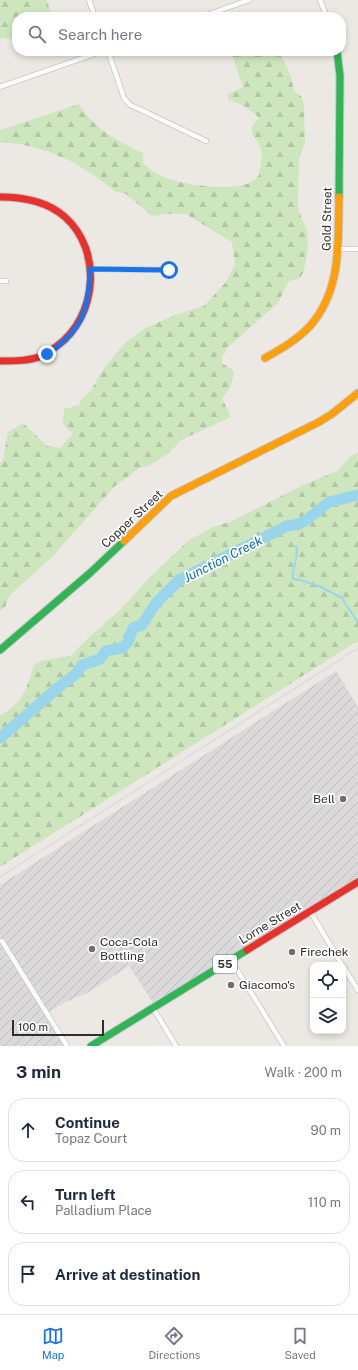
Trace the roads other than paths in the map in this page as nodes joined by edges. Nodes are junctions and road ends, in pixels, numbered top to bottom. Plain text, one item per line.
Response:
1 (89, 0) edge
2 (249, 0) edge
3 (320, 0) edge
4 (93, 12) edge
5 (215, 12) edge
6 (325, 12) edge
7 (89, 56) edge
8 (110, 56) edge
9 (338, 56) edge
10 (0, 87) edge
11 (206, 141) dead end
12 (0, 197) edge
13 (338, 248) junction
14 (358, 249) edge
15 (90, 269) junction
16 (169, 270) dead end
17 (265, 358) dead end
18 (0, 361) edge
19 (358, 393) edge
20 (0, 650) edge
21 (358, 882) edge
22 (310, 911) junction
23 (2, 941) dead end
24 (231, 960) junction
25 (341, 962) edge
26 (346, 971) edge
27 (358, 990) edge
28 (153, 1008) junction
29 (67, 1046) edge
30 (91, 1046) edge
31 (176, 1046) edge
32 (284, 1046) edge

1 - 4 street
2 - 5 street
3 - 6 street
7 - 10 street
8 - 11 street
9 - 13 street, Gold Street
12 - 15 street
13 - 14 street
13 - 17 street, Gold Street
15 - 16 street
15 - 18 street
19 - 20 street, Copper Street
21 - 22 street, Lorne Street / 55
22 - 24 street, Lorne Street / 55
22 - 25 street
23 - 29 street
24 - 28 street, Lorne Street / 55
24 - 32 street
26 - 27 street
28 - 30 street, Lorne Street / 55
28 - 31 street

